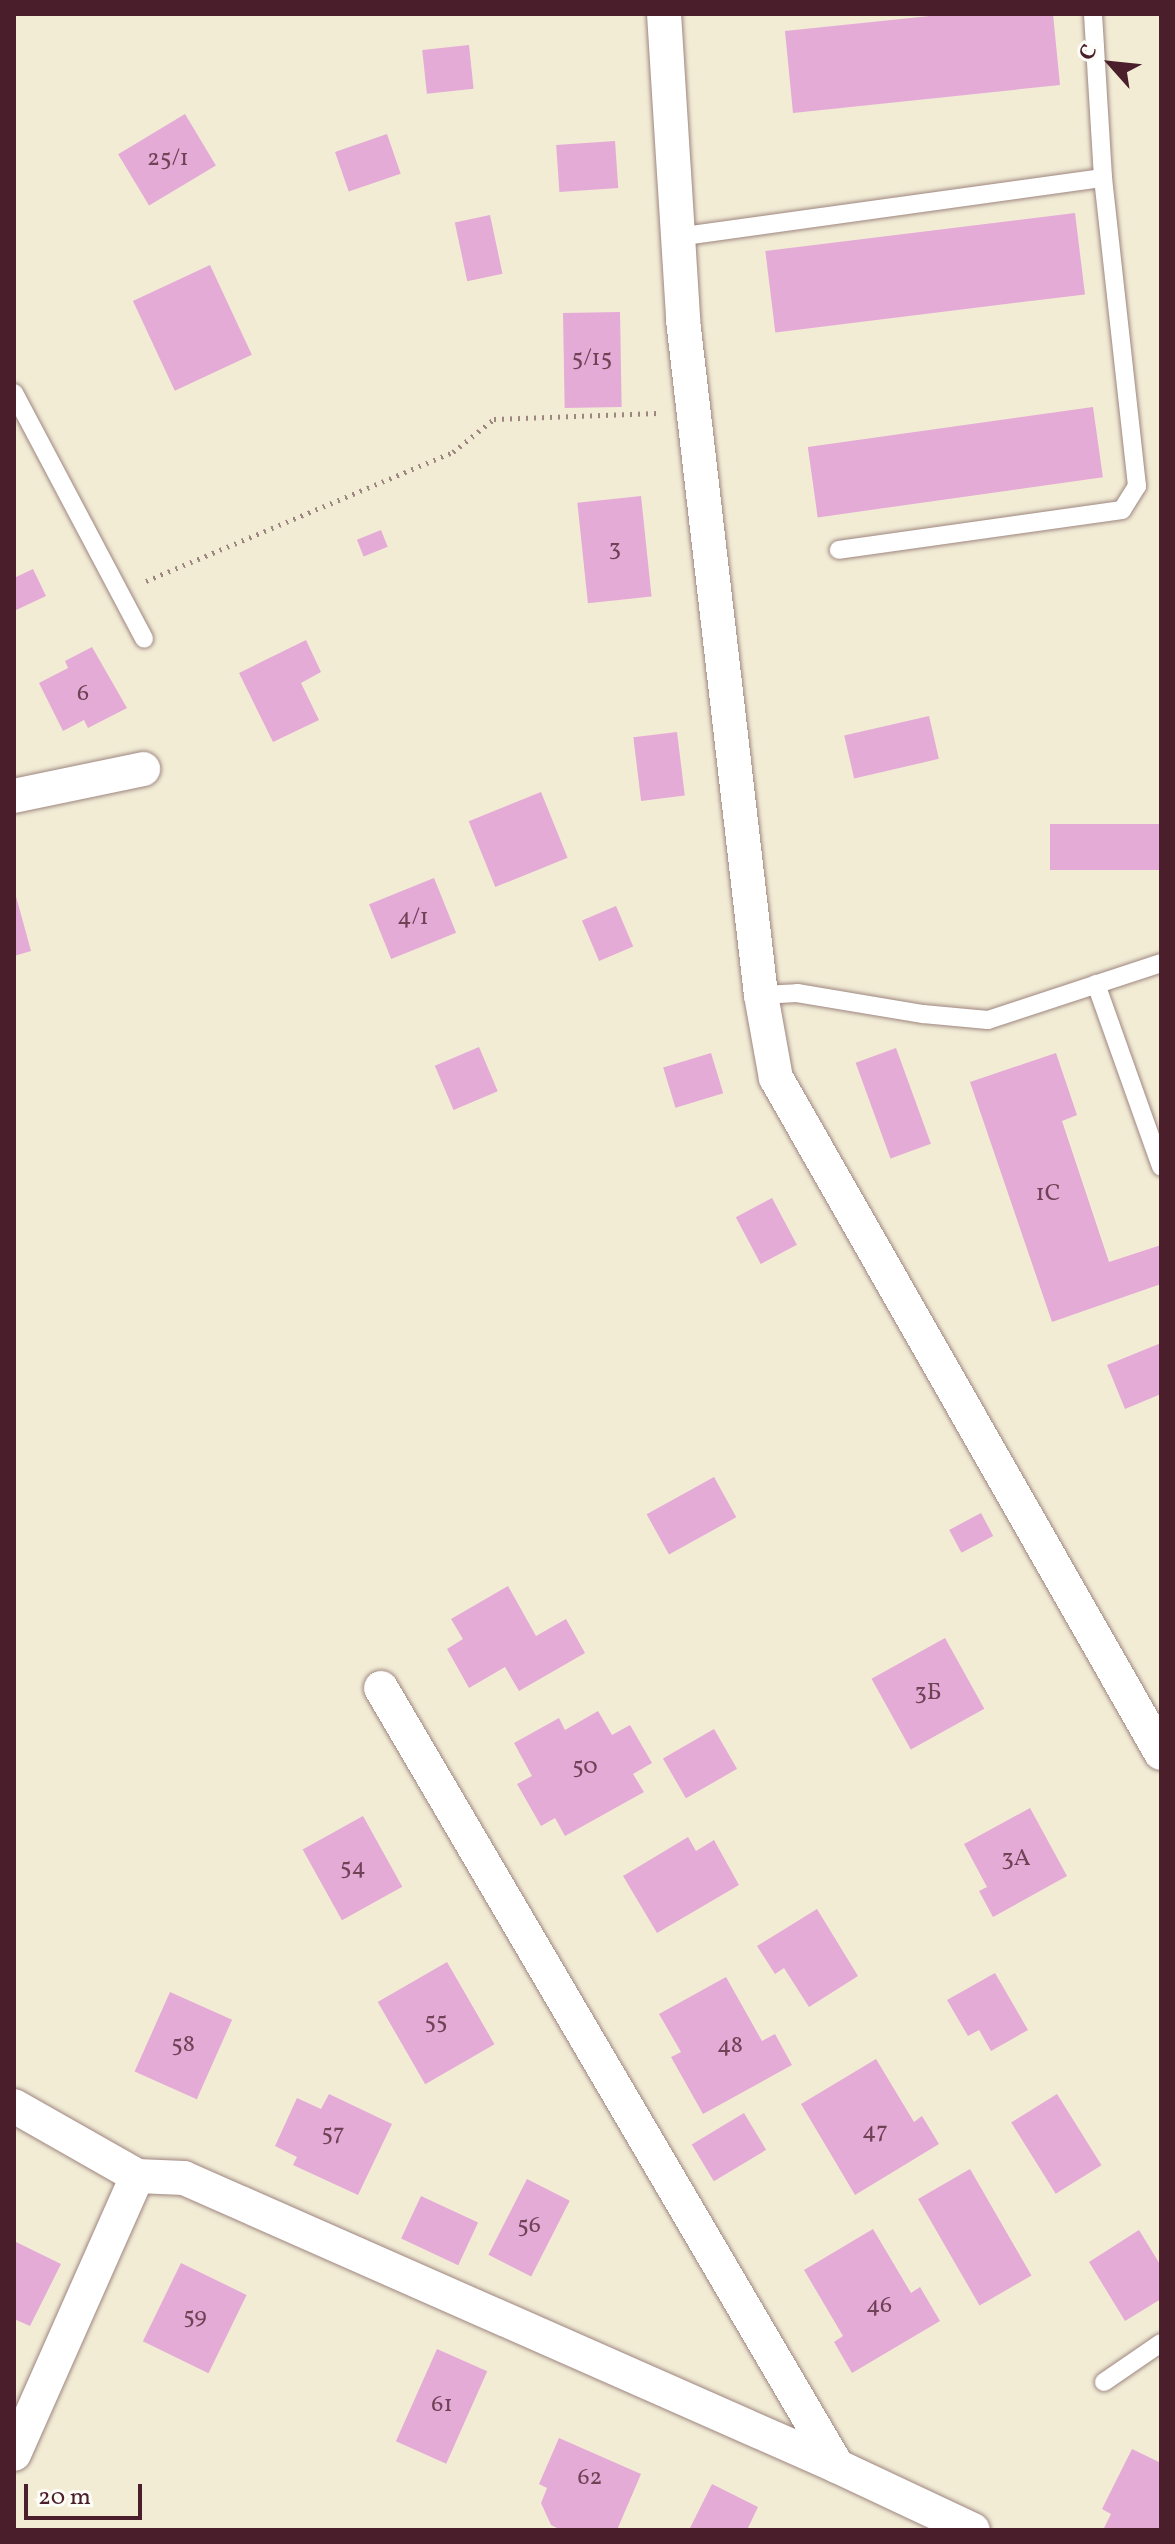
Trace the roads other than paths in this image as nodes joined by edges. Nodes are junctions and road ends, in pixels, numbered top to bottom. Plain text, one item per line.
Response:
1 (664, 14) edge
2 (1093, 14) edge
3 (1103, 178) junction
4 (677, 237) junction
5 (14, 393) edge
6 (839, 550) dead end
7 (144, 639) dead end
8 (143, 769) dead end
9 (14, 796) edge
10 (1161, 963) edge
11 (1096, 984) junction
12 (761, 995) junction
13 (1161, 1167) edge
14 (381, 1688) dead end
15 (1161, 1753) edge
16 (14, 2106) edge
17 (137, 2176) junction
18 (1161, 2343) edge
19 (1104, 2382) dead end
20 (14, 2454) edge
21 (837, 2466) junction
22 (973, 2530) edge

1 - 4 street
2 - 3 lane
3 - 4 lane
3 - 6 lane
4 - 12 street
5 - 7 lane
8 - 9 street
10 - 11 lane
11 - 12 lane
11 - 13 lane
12 - 15 street
14 - 21 street
16 - 17 street
17 - 20 street
17 - 21 street
18 - 19 lane
21 - 22 street

